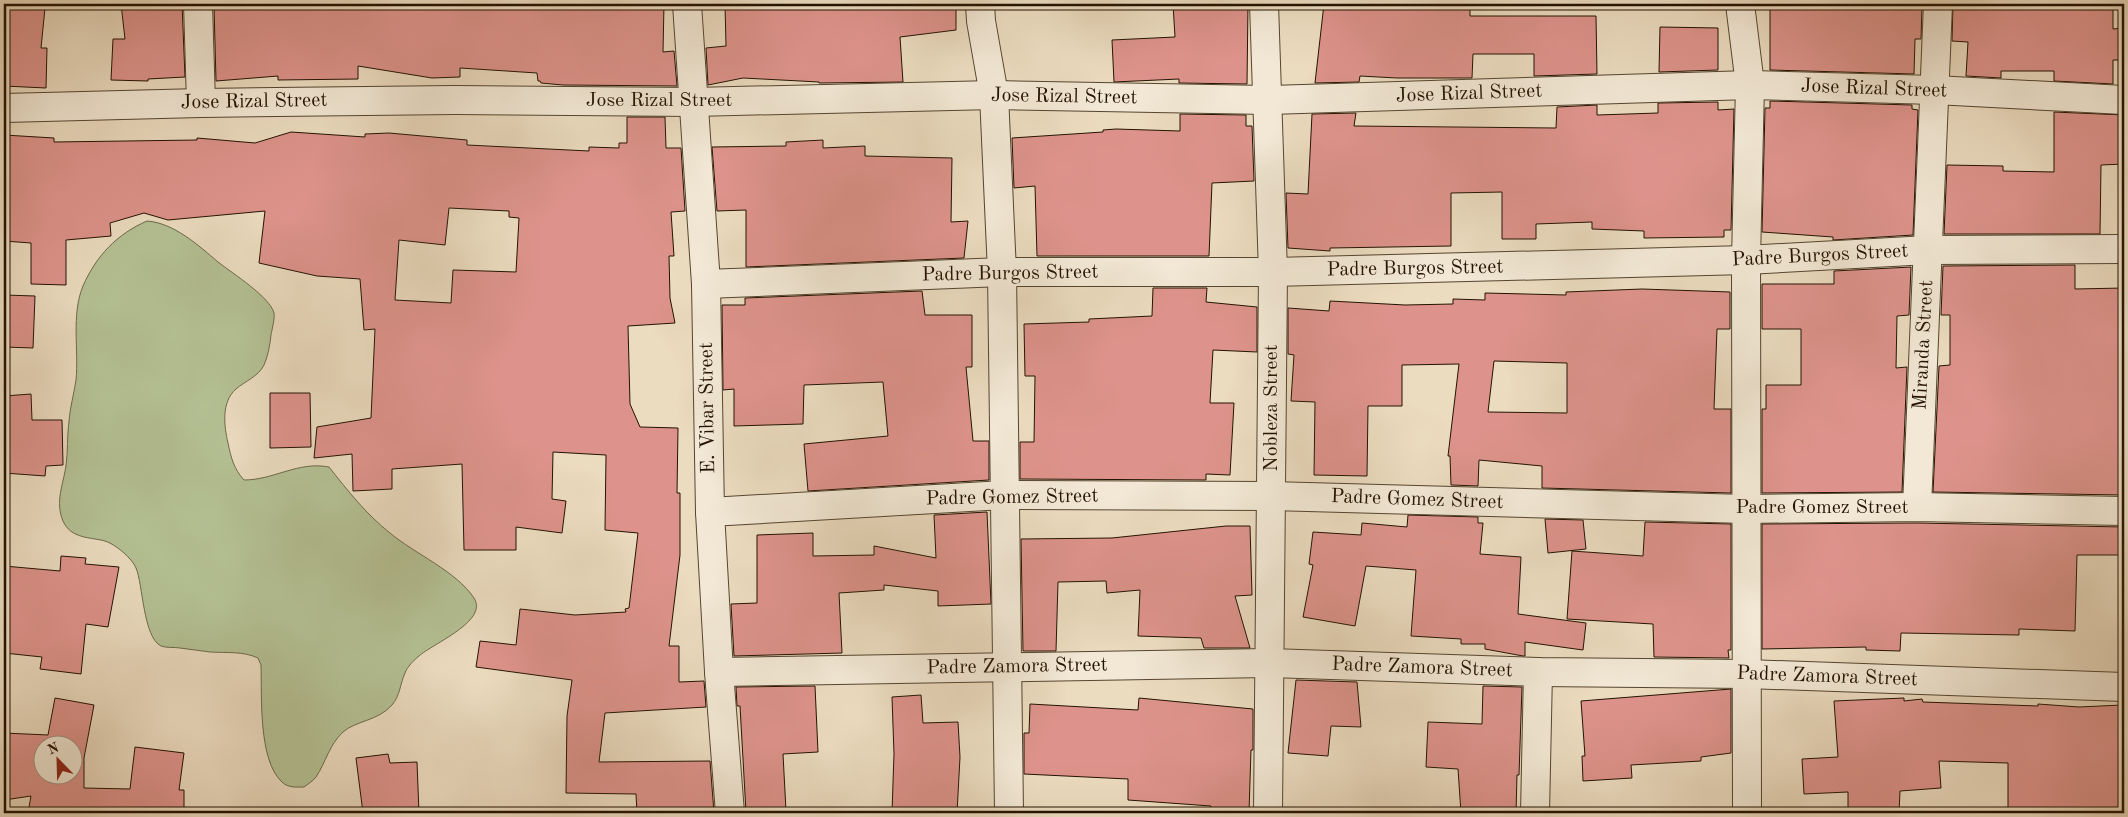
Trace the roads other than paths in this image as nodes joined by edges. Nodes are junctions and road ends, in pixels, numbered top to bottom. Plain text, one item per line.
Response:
1 (198, 4) edge
2 (686, 4) edge
3 (980, 4) edge
4 (1264, 4) edge
5 (1740, 4) edge
6 (1938, 4) edge
7 (1750, 85) junction
8 (1935, 90) junction
9 (994, 95) junction
10 (1267, 100) junction
11 (2124, 100) edge
12 (694, 102) junction
13 (201, 103) junction
14 (4, 108) edge
15 (2124, 249) edge
16 (1928, 250) junction
17 (1746, 260) junction
18 (1002, 272) junction
19 (1273, 272) junction
20 (706, 284) junction
21 (1004, 495) junction
22 (1271, 496) junction
23 (1916, 507) junction
24 (1746, 509) junction
25 (2124, 511) edge
26 (710, 512) junction
27 (1268, 663) junction
28 (1006, 667) junction
29 (719, 672) junction
30 (1538, 672) junction
31 (1747, 674) junction
32 (2124, 687) edge
33 (730, 813) edge
34 (1009, 813) edge
35 (1268, 813) edge
36 (1535, 813) edge
37 (1747, 813) edge

1 - 13 street
2 - 12 street, E. Vibar Street
3 - 9 street
4 - 10 street, Nobleza Street
5 - 7 street
6 - 8 street, Miranda Street
7 - 8 street, Jose Rizal Street
7 - 10 street, Jose Rizal Street
7 - 17 street
8 - 11 street, Jose Rizal Street
8 - 16 street, Miranda Street
9 - 10 street, Jose Rizal Street
9 - 12 street, Jose Rizal Street
9 - 18 street
10 - 19 street, Nobleza Street
12 - 13 street, Jose Rizal Street
12 - 20 street, E. Vibar Street
13 - 14 street, Jose Rizal Street
15 - 16 street, Padre Burgos Street
16 - 17 street, Padre Burgos Street
16 - 23 street, Miranda Street
17 - 19 street, Padre Burgos Street
17 - 24 street
18 - 19 street, Padre Burgos Street
18 - 20 street, Padre Burgos Street
18 - 21 street
19 - 22 street, Nobleza Street
20 - 26 street, E. Vibar Street
21 - 22 street, Padre Gomez Street
21 - 26 street, Padre Gomez Street
21 - 28 street
22 - 24 street, Padre Gomez Street
22 - 27 street, Nobleza Street
23 - 24 street, Padre Gomez Street
23 - 25 street, Padre Gomez Street
24 - 31 street
26 - 29 street, E. Vibar Street
27 - 28 street, Padre Zamora Street
27 - 30 street, Padre Zamora Street
27 - 35 street, Nobleza Street
28 - 29 street, Padre Zamora Street
28 - 34 street
29 - 33 street, E. Vibar Street
30 - 31 street, Padre Zamora Street
30 - 36 street
31 - 32 street, Padre Zamora Street
31 - 37 street

